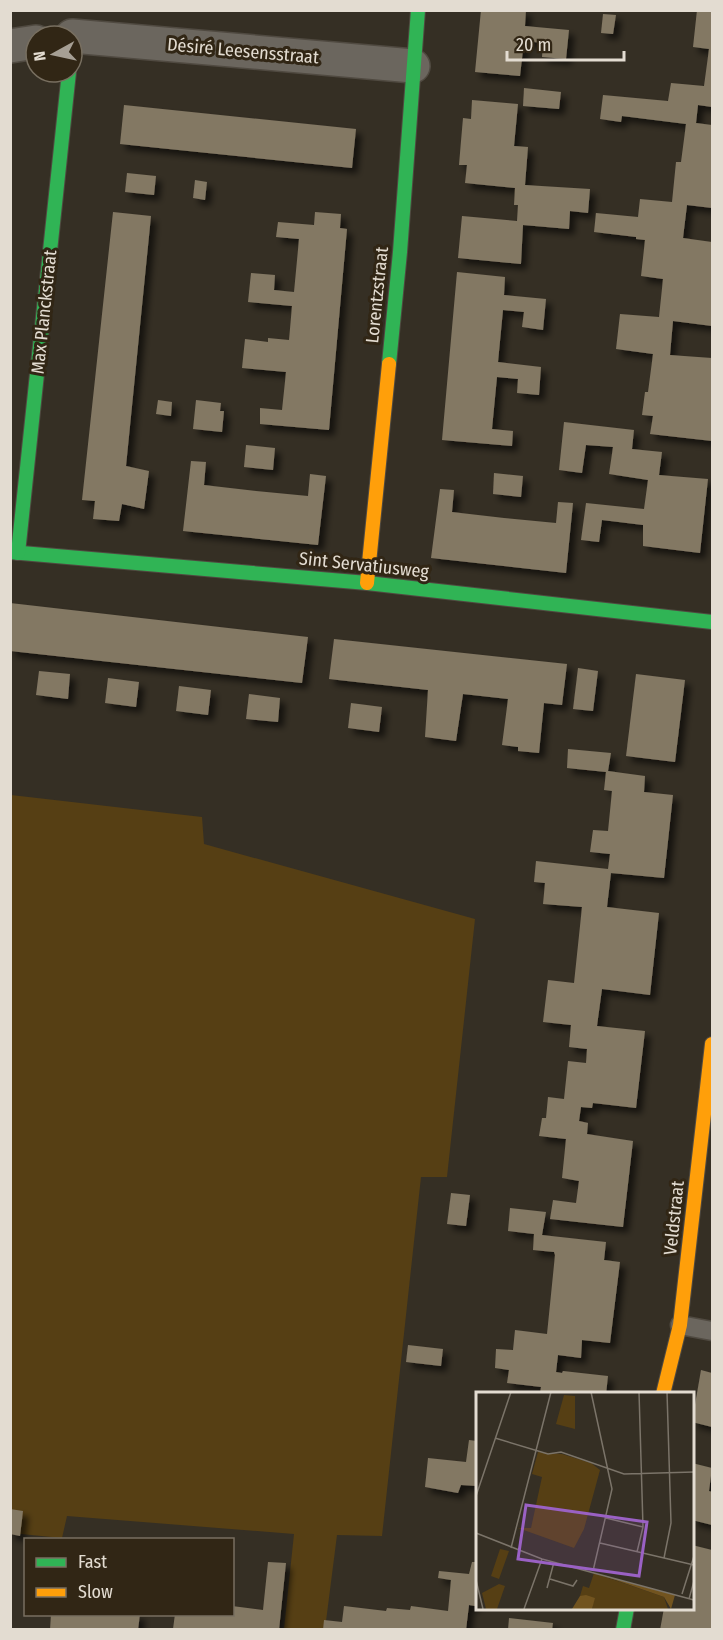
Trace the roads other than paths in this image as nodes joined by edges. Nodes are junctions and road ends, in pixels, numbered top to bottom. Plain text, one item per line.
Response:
1 (418, 10) edge
2 (84, 40) edge
3 (413, 66) junction
4 (68, 84) edge
5 (14, 552) edge
6 (366, 583) junction
7 (712, 622) edge
8 (712, 1044) edge
9 (706, 1154) edge
10 (680, 1325) junction
11 (712, 1331) edge
12 (663, 1392) edge
13 (627, 1610) edge
14 (623, 1629) edge

1 - 3 street, Lorentzstraat
2 - 3 street, Désiré Leesensstraat
3 - 6 street, Lorentzstraat
4 - 5 street, Max Planckstraat
5 - 6 street, Sint Servatiusweg
6 - 7 street, Sint Servatiusweg
8 - 9 street, Veldstraat
9 - 10 street, Veldstraat
10 - 11 lane
10 - 12 street, Veldstraat
13 - 14 street

